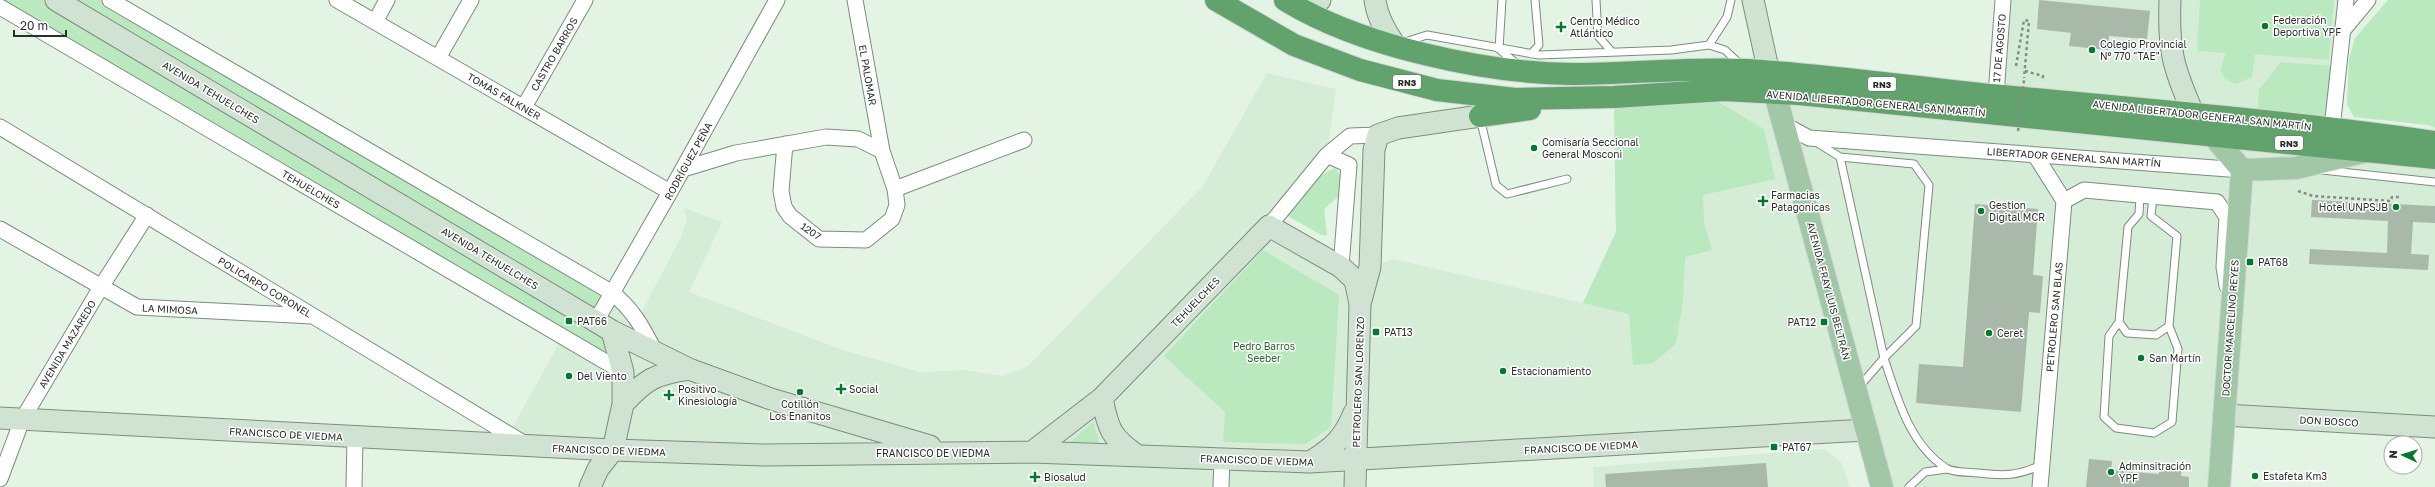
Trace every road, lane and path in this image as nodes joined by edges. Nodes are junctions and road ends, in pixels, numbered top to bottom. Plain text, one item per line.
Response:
1 (56, 0) edge
2 (110, 0) edge
3 (338, 0) edge
4 (387, 0) edge
5 (471, 0) edge
6 (585, 0) edge
7 (777, 0) edge
8 (855, 0) edge
9 (1216, 0) edge
10 (1320, 0) edge
11 (1375, 0) edge
12 (1502, 0) edge
13 (1535, 0) edge
14 (1596, 0) edge
15 (1731, 0) edge
16 (1753, 0) edge
17 (2003, 0) edge
18 (2170, 0) edge
19 (2346, 0) edge
20 (2368, 0) edge
21 (1289, 2) edge
22 (0, 7) edge
23 (375, 22) junction
24 (2343, 30) junction
25 (1395, 45) junction
26 (1709, 45) junction
27 (1499, 49) junction
28 (1612, 52) junction
29 (438, 58) junction
30 (1528, 62) junction
31 (1998, 66) junction
32 (1747, 70) junction
33 (2025, 71) junction
34 (2035, 81) dead end
35 (1772, 83) junction
36 (1996, 95) junction
37 (1614, 97) junction
38 (524, 107) junction
39 (2193, 113) junction
40 (1480, 116) junction
41 (1783, 124) junction
42 (0, 127) edge
43 (2332, 128) junction
44 (2018, 131) dead end
45 (1378, 135) junction
46 (2213, 135) junction
47 (1809, 138) junction
48 (1024, 140) dead end
49 (2435, 142) edge
50 (785, 144) junction
51 (882, 151) junction
52 (2366, 151) junction
53 (2035, 154) junction
54 (1327, 155) junction
55 (1840, 157) junction
56 (2435, 158) edge
57 (2296, 168) junction
58 (683, 169) junction
59 (2242, 170) junction
60 (1568, 179) dead end
61 (2435, 182) edge
62 (895, 189) junction
63 (2298, 191) dead end
64 (670, 192) junction
65 (2147, 196) junction
66 (2399, 199) dead end
67 (2064, 201) junction
68 (146, 215) junction
69 (1269, 226) junction
70 (0, 229) edge
71 (1341, 267) junction
72 (101, 288) junction
73 (611, 292) junction
74 (1360, 304) junction
75 (2231, 311) junction
76 (313, 316) junction
77 (2119, 322) junction
78 (604, 326) junction
79 (2169, 326) junction
80 (655, 352) junction
81 (1884, 358) junction
82 (689, 369) junction
83 (623, 372) junction
84 (1856, 391) junction
85 (1102, 398) junction
86 (623, 404) junction
87 (1356, 408) junction
88 (2224, 414) junction
89 (0, 418) edge
90 (22, 420) junction
91 (2435, 427) edge
92 (1866, 430) junction
93 (354, 438) junction
94 (530, 447) junction
95 (612, 450) junction
96 (952, 452) junction
97 (1032, 452) junction
98 (1138, 456) junction
99 (1222, 459) junction
100 (1356, 460) junction
101 (1310, 462) junction
102 (2041, 464) junction
103 (1947, 469) junction
104 (0, 479) edge
105 (354, 487) edge
106 (590, 487) edge
107 (1221, 487) edge
108 (1355, 487) edge
109 (1882, 487) edge
110 (1910, 487) edge
111 (2040, 487) edge
112 (2218, 487) edge

1 - 78 main road, AVENIDA TEHUELCHES
2 - 73 street
3 - 23 street, TOMAS FALKNER
4 - 23 street
5 - 29 street
6 - 38 street, CASTRO BARROS
7 - 58 street, RODRÍGUEZ PEÑA
8 - 51 street, EL PALOMAR
9 - 37 highway, AVENIDA LIBERTADOR GENERAL SAN MARTÍN / RN3
10 - 21 main road
11 - 25 main road
12 - 27 lane
13 - 30 lane
14 - 28 lane
15 - 26 lane
16 - 35 main road
17 - 31 street, 17 DE AGOSTO
18 - 39 main road
19 - 24 street
20 - 24 street
21 - 25 highway, AVENIDA LIBERTADOR GENERAL SAN MARTÍN / RN3
22 - 83 street, TEHUELCHES
23 - 29 street, TOMAS FALKNER
24 - 43 street
25 - 27 lane
25 - 30 highway, AVENIDA LIBERTADOR GENERAL SAN MARTÍN / RN3
26 - 28 lane
26 - 32 lane
27 - 30 lane
27 - 30 lane
28 - 30 lane
29 - 38 street, TOMAS FALKNER
30 - 32 highway, AVENIDA LIBERTADOR GENERAL SAN MARTÍN / RN3
31 - 33 path
31 - 36 street, 17 DE AGOSTO
32 - 35 highway, AVENIDA LIBERTADOR GENERAL SAN MARTÍN / RN3
33 - 34 path
33 - 44 path, bridge
35 - 36 highway, AVENIDA LIBERTADOR GENERAL SAN MARTÍN / RN3
35 - 37 highway, AVENIDA LIBERTADOR GENERAL SAN MARTÍN / RN3
35 - 41 main road, AVENIDA FRAY LUIS BELTRÁN
35 - 46 highway, AVENIDA LIBERTADOR GENERAL SAN MARTÍN / RN3
36 - 39 highway, AVENIDA LIBERTADOR GENERAL SAN MARTÍN / RN3
37 - 40 highway
38 - 64 street, TOMAS FALKNER
39 - 43 highway, AVENIDA LIBERTADOR GENERAL SAN MARTÍN / RN3
39 - 46 main road
40 - 45 main road
40 - 60 lane
41 - 47 street, LIBERTADOR GENERAL SAN MARTÍN
41 - 84 main road, AVENIDA FRAY LUIS BELTRÁN
42 - 68 street, POLICARPO CORONEL
43 - 49 highway, AVENIDA LIBERTADOR GENERAL SAN MARTÍN / RN3
45 - 54 street, TEHUELCHES
45 - 74 main road, PETROLERO SAN LORENZO
46 - 52 highway, AVENIDA LIBERTADOR GENERAL SAN MARTÍN / RN3
46 - 59 main road
47 - 53 street, LIBERTADOR GENERAL SAN MARTÍN
47 - 55 lane
48 - 62 street
50 - 51 street
50 - 58 street
50 - 62 street, 1207
51 - 62 street, 1207
52 - 56 highway, AVENIDA LIBERTADOR GENERAL SAN MARTÍN / RN3
52 - 57 main road, LIBERTADOR GENERAL SAN MARTÍN
53 - 59 street, LIBERTADOR GENERAL SAN MARTÍN
53 - 67 street
54 - 69 street, TEHUELCHES
54 - 71 street
55 - 81 lane
55 - 81 lane
57 - 59 main road, LIBERTADOR GENERAL SAN MARTÍN
57 - 61 lane
58 - 64 street, RODRÍGUEZ PEÑA
59 - 75 main road, DOCTOR MARCELINO REYES
63 - 66 path
64 - 73 street, RODRÍGUEZ PEÑA
65 - 67 street
65 - 75 street
65 - 77 lane
65 - 79 lane
67 - 102 street, PETROLERO SAN BLAS
68 - 72 street, AVENIDA MAZAREDO
68 - 76 street, POLICARPO CORONEL
69 - 71 main road, PETROLERO SAN LORENZO
69 - 85 main road, TEHUELCHES
70 - 72 street, LA MIMOSA
71 - 74 main road, PETROLERO SAN LORENZO
72 - 76 street, LA MIMOSA
72 - 90 street, AVENIDA MAZAREDO
73 - 78 street, RODRÍGUEZ PEÑA
73 - 80 street
74 - 87 main road, PETROLERO SAN LORENZO
75 - 88 main road, DOCTOR MARCELINO REYES
76 - 94 street, POLICARPO CORONEL
77 - 79 lane
77 - 79 lane
78 - 80 main road, AVENIDA TEHUELCHES
78 - 83 main road
80 - 82 main road, AVENIDA TEHUELCHES
81 - 84 lane
81 - 103 lane
82 - 86 main road
82 - 96 main road, AVENIDA TEHUELCHES
83 - 86 main road
84 - 92 main road, AVENIDA FRAY LUIS BELTRÁN
85 - 97 main road, TEHUELCHES
85 - 98 main road
86 - 95 main road
87 - 100 main road, PETROLERO SAN LORENZO
87 - 101 main road
88 - 91 main road, DON BOSCO
88 - 112 main road, DOCTOR MARCELINO REYES
89 - 90 main road, FRANCISCO DE VIEDMA
90 - 93 main road, FRANCISCO DE VIEDMA
90 - 104 street, AVENIDA MAZAREDO
92 - 100 main road, FRANCISCO DE VIEDMA
92 - 109 main road, AVENIDA FRAY LUIS BELTRÁN
93 - 94 main road, FRANCISCO DE VIEDMA
93 - 105 street
94 - 95 main road, FRANCISCO DE VIEDMA
95 - 96 main road, FRANCISCO DE VIEDMA
95 - 106 main road
96 - 97 main road, FRANCISCO DE VIEDMA
97 - 98 main road, FRANCISCO DE VIEDMA
98 - 99 main road, FRANCISCO DE VIEDMA
99 - 101 main road, FRANCISCO DE VIEDMA
99 - 107 street
100 - 101 main road, FRANCISCO DE VIEDMA
100 - 108 main road, PETROLERO SAN LORENZO
102 - 103 lane
102 - 111 street, PETROLERO SAN BLAS
103 - 110 lane

